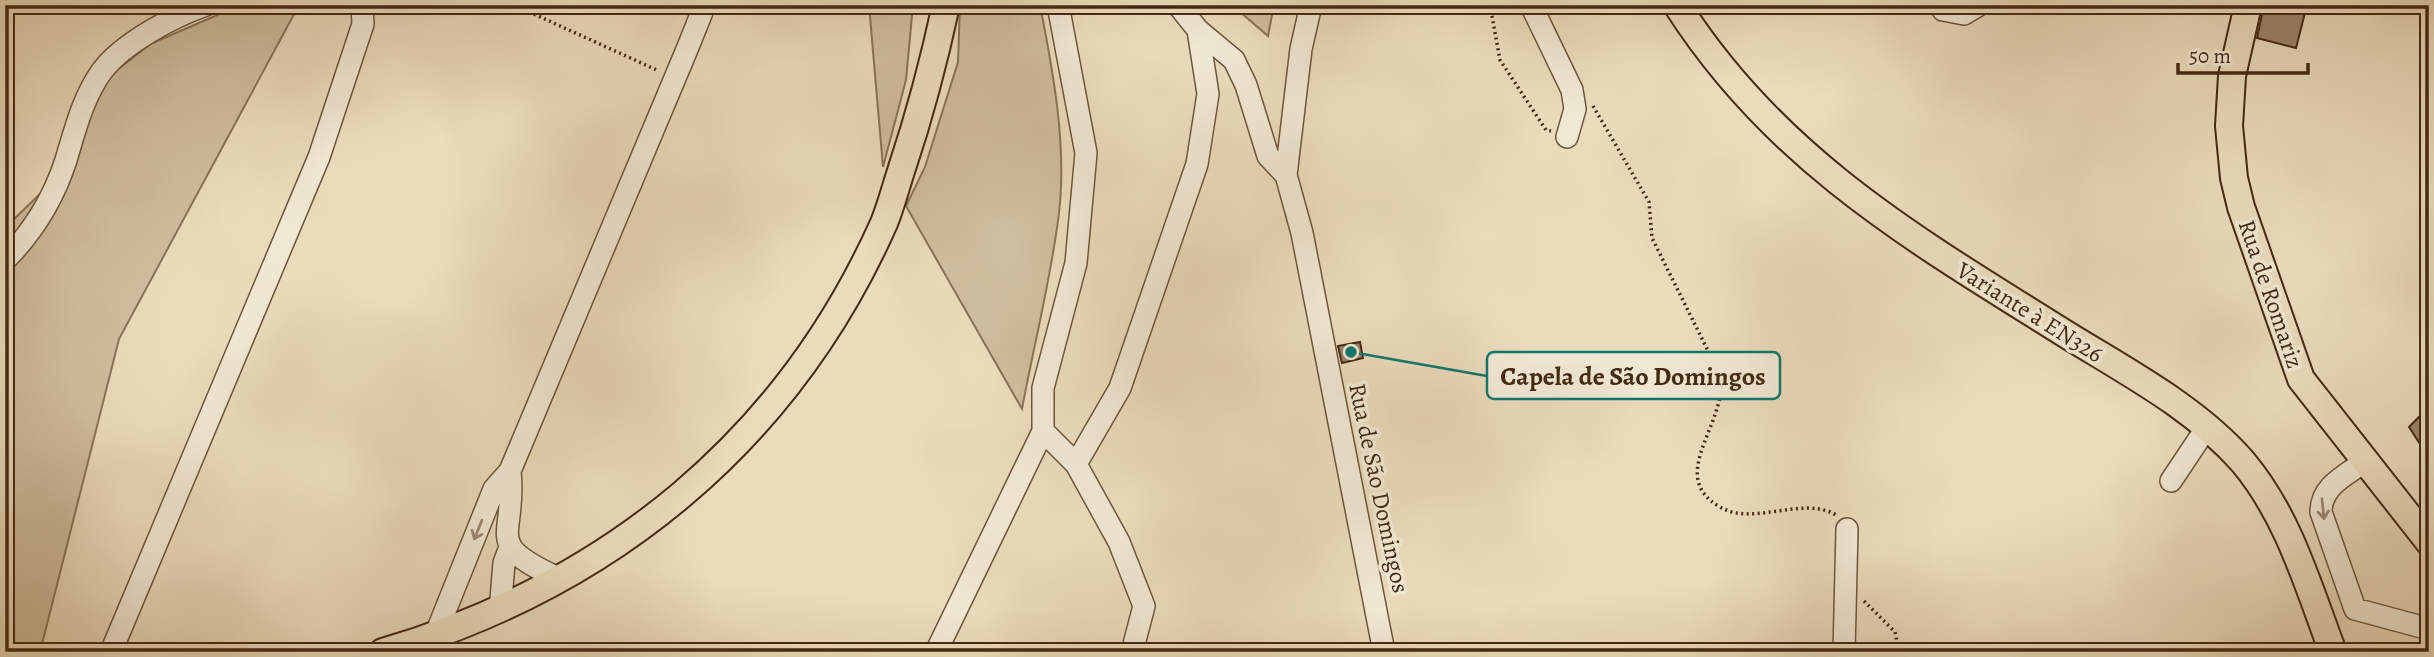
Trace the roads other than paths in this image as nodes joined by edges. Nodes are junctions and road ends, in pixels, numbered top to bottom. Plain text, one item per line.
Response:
1 (206, 5) edge
2 (362, 5) edge
3 (701, 5) edge
4 (946, 5) edge
5 (1058, 5) edge
6 (1178, 5) edge
7 (1311, 5) edge
8 (1531, 5) edge
9 (1677, 5) edge
10 (1940, 5) edge
11 (1979, 5) edge
12 (2248, 5) edge
13 (1198, 30) junction
14 (1567, 137) road end
15 (1286, 175) junction
16 (5, 260) edge
17 (2207, 427) junction
18 (1043, 432) junction
19 (2364, 462) junction
20 (1076, 464) junction
21 (510, 471) junction
22 (2171, 481) dead end
23 (1847, 529) road end
24 (2429, 542) edge
25 (510, 547) junction
26 (560, 579) junction
27 (500, 611) junction
28 (2429, 629) edge
29 (435, 636) junction
30 (111, 652) edge
31 (383, 652) edge
32 (936, 652) edge
33 (1132, 652) edge
34 (1384, 652) edge
35 (1844, 652) edge
36 (2333, 652) edge

1 - 16 street
2 - 30 street
3 - 21 street
4 - 26 main road
5 - 18 street
6 - 13 street
7 - 15 street, Rua de São Domingos
8 - 14 street
9 - 17 main road, Variante à EN326
10 - 11 street
12 - 19 main road, Rua de Romariz
13 - 15 street
13 - 20 street
15 - 34 street, Rua de São Domingos
17 - 22 street
17 - 36 main road, Variante à EN326
18 - 20 street
18 - 32 street
19 - 24 main road, Rua de Romariz
19 -> 28 street
20 - 33 street
21 - 25 street
21 -> 29 street
23 - 35 street
25 - 26 street
25 - 27 street
26 - 27 main road
27 - 29 main road
29 - 31 main road

